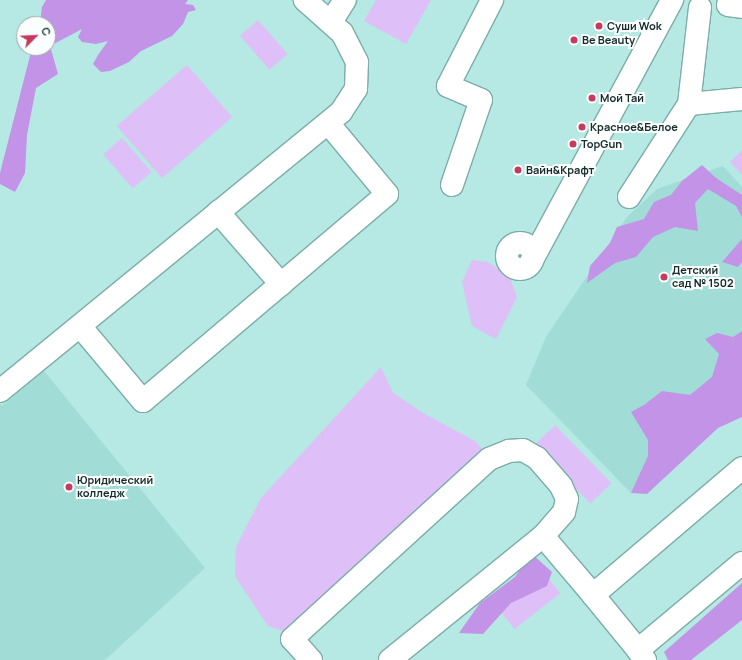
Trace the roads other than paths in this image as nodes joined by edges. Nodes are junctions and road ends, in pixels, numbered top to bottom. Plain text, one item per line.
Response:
1 (305, 0) edge
2 (345, 0) edge
3 (492, 0) edge
4 (672, 0) edge
5 (700, 8) dead end
6 (331, 22) junction
7 (742, 99) edge
8 (689, 104) junction
9 (328, 123) junction
10 (452, 185) dead end
11 (629, 197) dead end
12 (218, 212) junction
13 (531, 262) dead end
14 (281, 284) junction
15 (80, 326) junction
16 (0, 391) edge
17 (742, 468) edge
18 (543, 536) junction
19 (742, 563) edge
20 (593, 595) junction
21 (642, 655) edge
22 (311, 660) edge
23 (390, 660) edge

1 - 6 lane
2 - 6 lane
3 - 10 lane
4 - 13 lane
5 - 8 lane
6 - 9 lane
7 - 8 lane
8 - 11 lane
9 - 12 lane
9 - 14 lane
12 - 14 lane
12 - 15 lane
14 - 15 lane
15 - 16 lane
17 - 20 lane
18 - 20 lane
18 - 22 lane
18 - 23 lane
19 - 21 lane
20 - 21 lane

